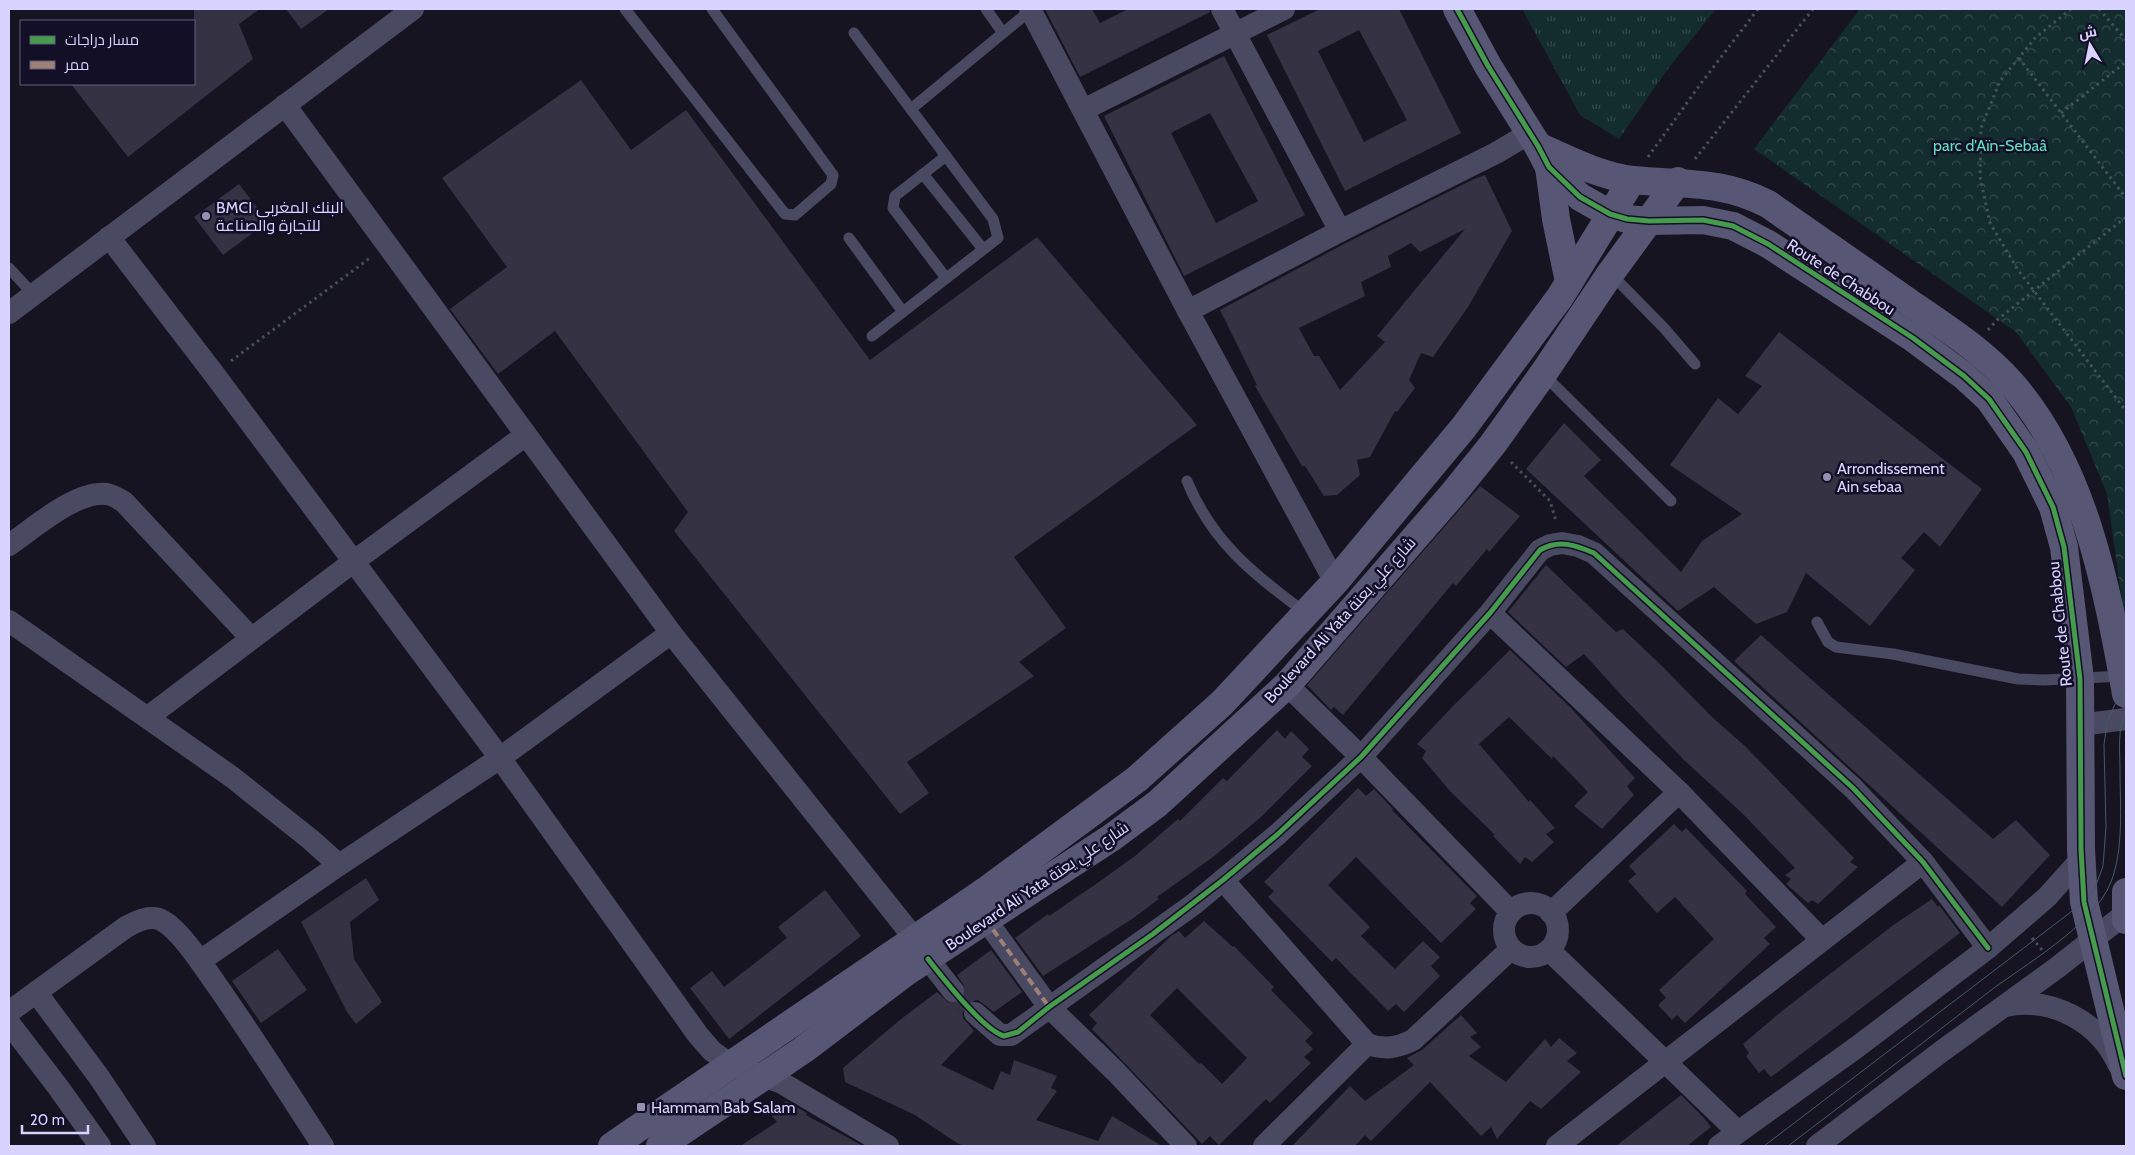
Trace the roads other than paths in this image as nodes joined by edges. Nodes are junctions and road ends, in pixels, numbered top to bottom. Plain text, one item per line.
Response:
1 (413, 9) edge
2 (627, 9) edge
3 (712, 9) edge
4 (986, 9) edge
5 (1222, 9) edge
6 (1284, 9) edge
7 (1457, 9) edge
8 (1031, 10) edge
9 (854, 33) dead end
10 (1003, 34) junction
11 (1235, 34) junction
12 (285, 105) junction
13 (911, 109) junction
14 (1083, 110) junction
15 (1539, 148) junction
16 (946, 156) junction
17 (923, 174) junction
18 (1632, 180) junction
19 (1678, 182) junction
20 (1610, 214) junction
21 (1649, 221) junction
22 (1340, 231) junction
23 (109, 237) junction
24 (849, 238) dead end
25 (983, 249) junction
26 (9, 268) edge
27 (1610, 274) junction
28 (946, 278) junction
29 (1569, 282) junction
30 (34, 295) junction
31 (1188, 311) junction
32 (903, 312) junction
33 (9, 313) edge
34 (872, 336) dead end
35 (1695, 364) dead end
36 (1543, 374) junction
37 (526, 435) junction
38 (1187, 481) dead end
39 (1671, 501) dead end
40 (9, 546) edge
41 (353, 562) junction
42 (1335, 582) junction
43 (1490, 612) junction
44 (1306, 613) junction
45 (9, 621) edge
46 (1817, 622) dead end
47 (671, 633) junction
48 (251, 638) junction
49 (2080, 679) junction
50 (1287, 685) junction
51 (2124, 685) edge
52 (148, 717) junction
53 (2126, 719) edge
54 (2080, 725) junction
55 (1362, 756) junction
56 (500, 758) junction
57 (1679, 792) junction
58 (2082, 858) junction
59 (1923, 862) junction
60 (339, 865) junction
61 (1223, 880) junction
62 (2126, 909) edge
63 (1511, 912) junction
64 (1551, 913) junction
65 (986, 920) junction
66 (1822, 940) junction
67 (2093, 940) junction
68 (1988, 948) junction
69 (921, 949) junction
70 (1511, 949) junction
71 (1549, 950) junction
72 (200, 961) junction
73 (953, 991) tunnel mouth
74 (36, 992) junction
75 (1049, 1007) junction
76 (2001, 1007) junction
77 (9, 1012) edge
78 (975, 1013) tunnel mouth
79 (9, 1023) edge
80 (1367, 1044) junction
81 (1665, 1061) junction
82 (732, 1065) junction
83 (766, 1076) junction
84 (2126, 1076) edge
85 (2126, 1081) edge
86 (1738, 1132) junction
87 (100, 1146) edge
88 (145, 1146) edge
89 (321, 1146) edge
90 (612, 1146) edge
91 (660, 1146) edge
92 (888, 1146) edge
93 (1186, 1146) edge
94 (1264, 1146) edge
95 (1557, 1146) edge
96 (1719, 1146) edge
97 (1817, 1146) edge

1 - 12 street
2 - 3 lane
4 - 10 lane
5 - 11 street
6 - 11 street
7 - 15 street
8 - 10 lane
8 - 14 street
9 - 13 lane
10 - 13 lane
11 - 14 street
11 - 22 street
12 - 23 street
12 - 37 street
13 - 16 lane
14 - 31 street
15 - 18 street, Route de Chabbou
15 - 20 street, Route de Chabbou
15 - 22 street
15 - 29 street
16 - 17 lane
16 - 25 lane
17 - 25 lane
17 - 28 lane
18 - 19 street, Route de Chabbou
18 - 20 street, Boulevard Ali Yata شارع علي يعتة
19 - 21 street, Boulevard Ali Yata شارع علي يعتة
19 - 51 street, Route de Chabbou
20 - 21 street, Route de Chabbou
20 - 29 street, Boulevard Ali Yata شارع علي يعتة
21 - 27 street, Boulevard Ali Yata شارع علي يعتة
21 - 49 street, Route de Chabbou
22 - 31 street
23 - 30 street
23 - 41 street
24 - 32 lane
25 - 28 lane
26 - 30 lane
27 - 35 lane
27 - 36 street, Boulevard Ali Yata شارع علي يعتة
28 - 32 lane
29 - 42 street, Boulevard Ali Yata شارع علي يعتة
30 - 33 street
31 - 42 street
32 - 34 lane
36 - 39 lane
36 - 50 street, Boulevard Ali Yata شارع علي يعتة
37 - 41 street
37 - 47 street
38 - 44 lane
40 - 48 street
41 - 48 street
41 - 56 street
42 - 44 street, Boulevard Ali Yata شارع علي يعتة
43 - 55 street
43 - 57 street
43 - 59 street
44 - 69 street, Boulevard Ali Yata شارع علي يعتة
45 - 52 street
46 - 49 lane
47 - 56 street
47 - 69 street
48 - 52 street
49 - 51 lane
49 - 54 street, Route de Chabbou
50 - 55 street
50 - 65 street, Boulevard Ali Yata شارع علي يعتة
52 - 60 street
53 - 54 street
54 - 58 street, Route de Chabbou
55 - 61 street
55 - 63 street
56 - 60 street
56 - 82 street
57 - 64 street
57 - 66 street
58 - 67 street, Route de Chabbou
58 - 68 street
59 - 66 street
59 - 68 street
60 - 72 street
61 - 75 street
61 - 80 street
62 - 67 street
63 - 64 street
63 - 70 street
64 - 71 street
65 - 69 street, Boulevard Ali Yata شارع علي يعتة
65 - 75 street
66 - 81 street
67 - 76 street
67 - 84 street, Route de Chabbou
68 - 86 street
69 - 73 street
69 - 82 street, Boulevard Ali Yata شارع علي يعتة
69 - 83 street, Boulevard Ali Yata شارع علي يعتة
70 - 71 street
70 - 80 street
71 - 81 street
72 - 74 street
72 - 89 street
74 - 77 street
74 - 88 street
75 - 78 street
75 - 93 street
76 - 85 street
76 - 97 street
79 - 87 street
80 - 94 street
81 - 86 street
81 - 95 street
82 - 83 street
82 - 90 street, Boulevard Ali Yata شارع علي يعتة
83 - 91 street, Boulevard Ali Yata شارع علي يعتة
83 - 92 street
86 - 96 street

